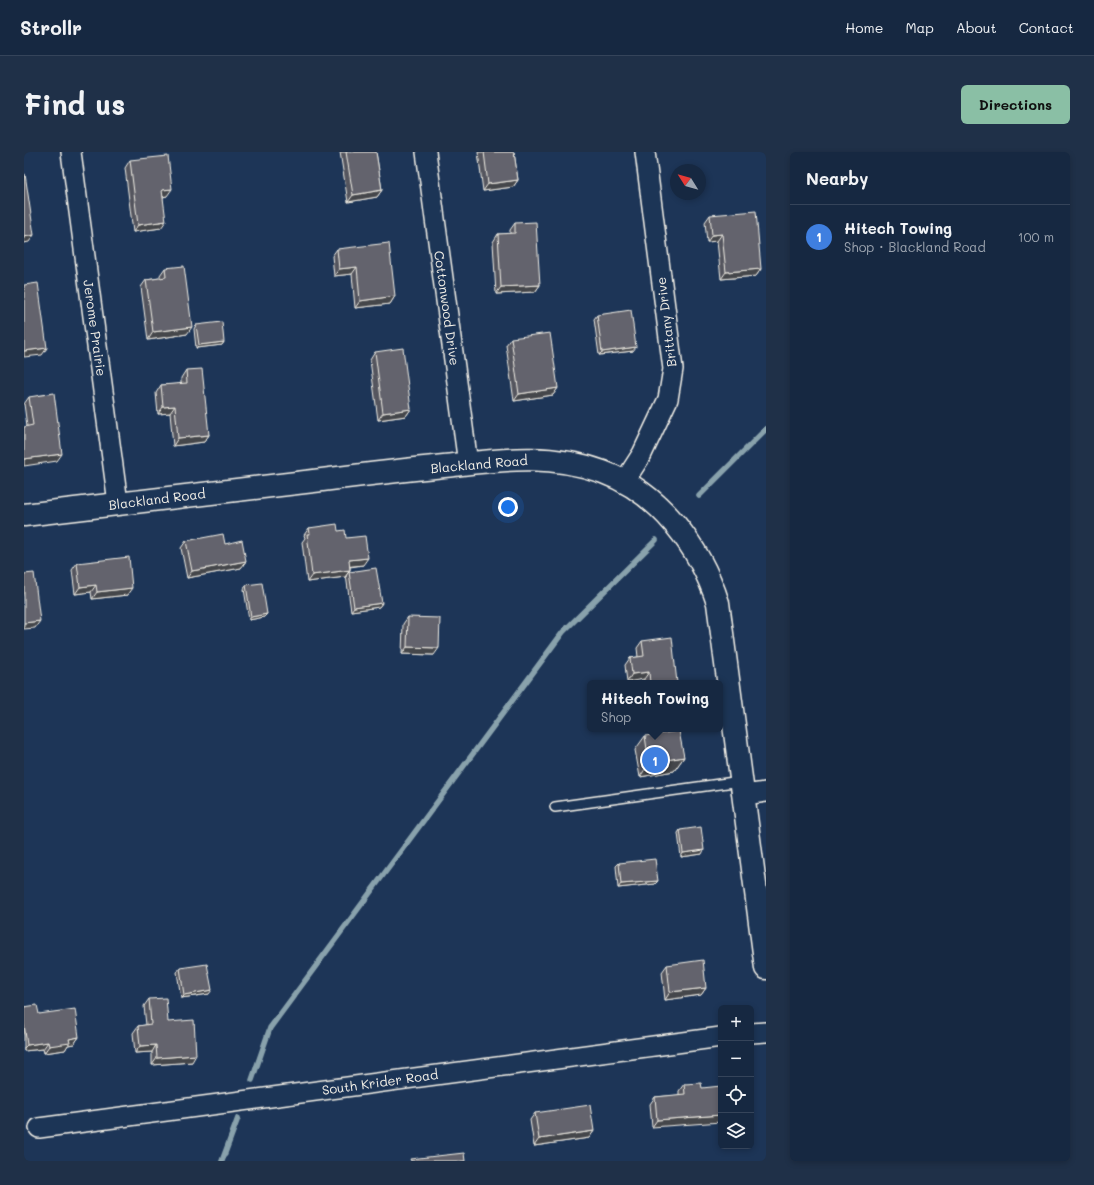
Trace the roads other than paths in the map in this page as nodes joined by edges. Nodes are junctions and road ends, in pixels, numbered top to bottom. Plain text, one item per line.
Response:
1 (71, 152) edge
2 (426, 152) edge
3 (644, 152) edge
4 (468, 464) junction
5 (624, 482) junction
6 (118, 503) junction
7 (24, 514) edge
8 (743, 788) junction
9 (766, 792) edge
10 (555, 807) dead end
11 (766, 968) edge
12 (766, 1032) edge
13 (754, 1034) edge
14 (718, 1037) edge
15 (39, 1128) dead end

1 - 6 street, Jerome Prairie
2 - 4 street, Cottonwood Drive
3 - 5 street, Brittany Drive
4 - 5 street, Blackland Road
4 - 6 street, Blackland Road
5 - 8 street, Blackland Road
6 - 7 street, Blackland Road
8 - 9 street
8 - 10 lane
8 - 11 street, Blackland Road
12 - 13 street
14 - 15 street, South Krider Road

